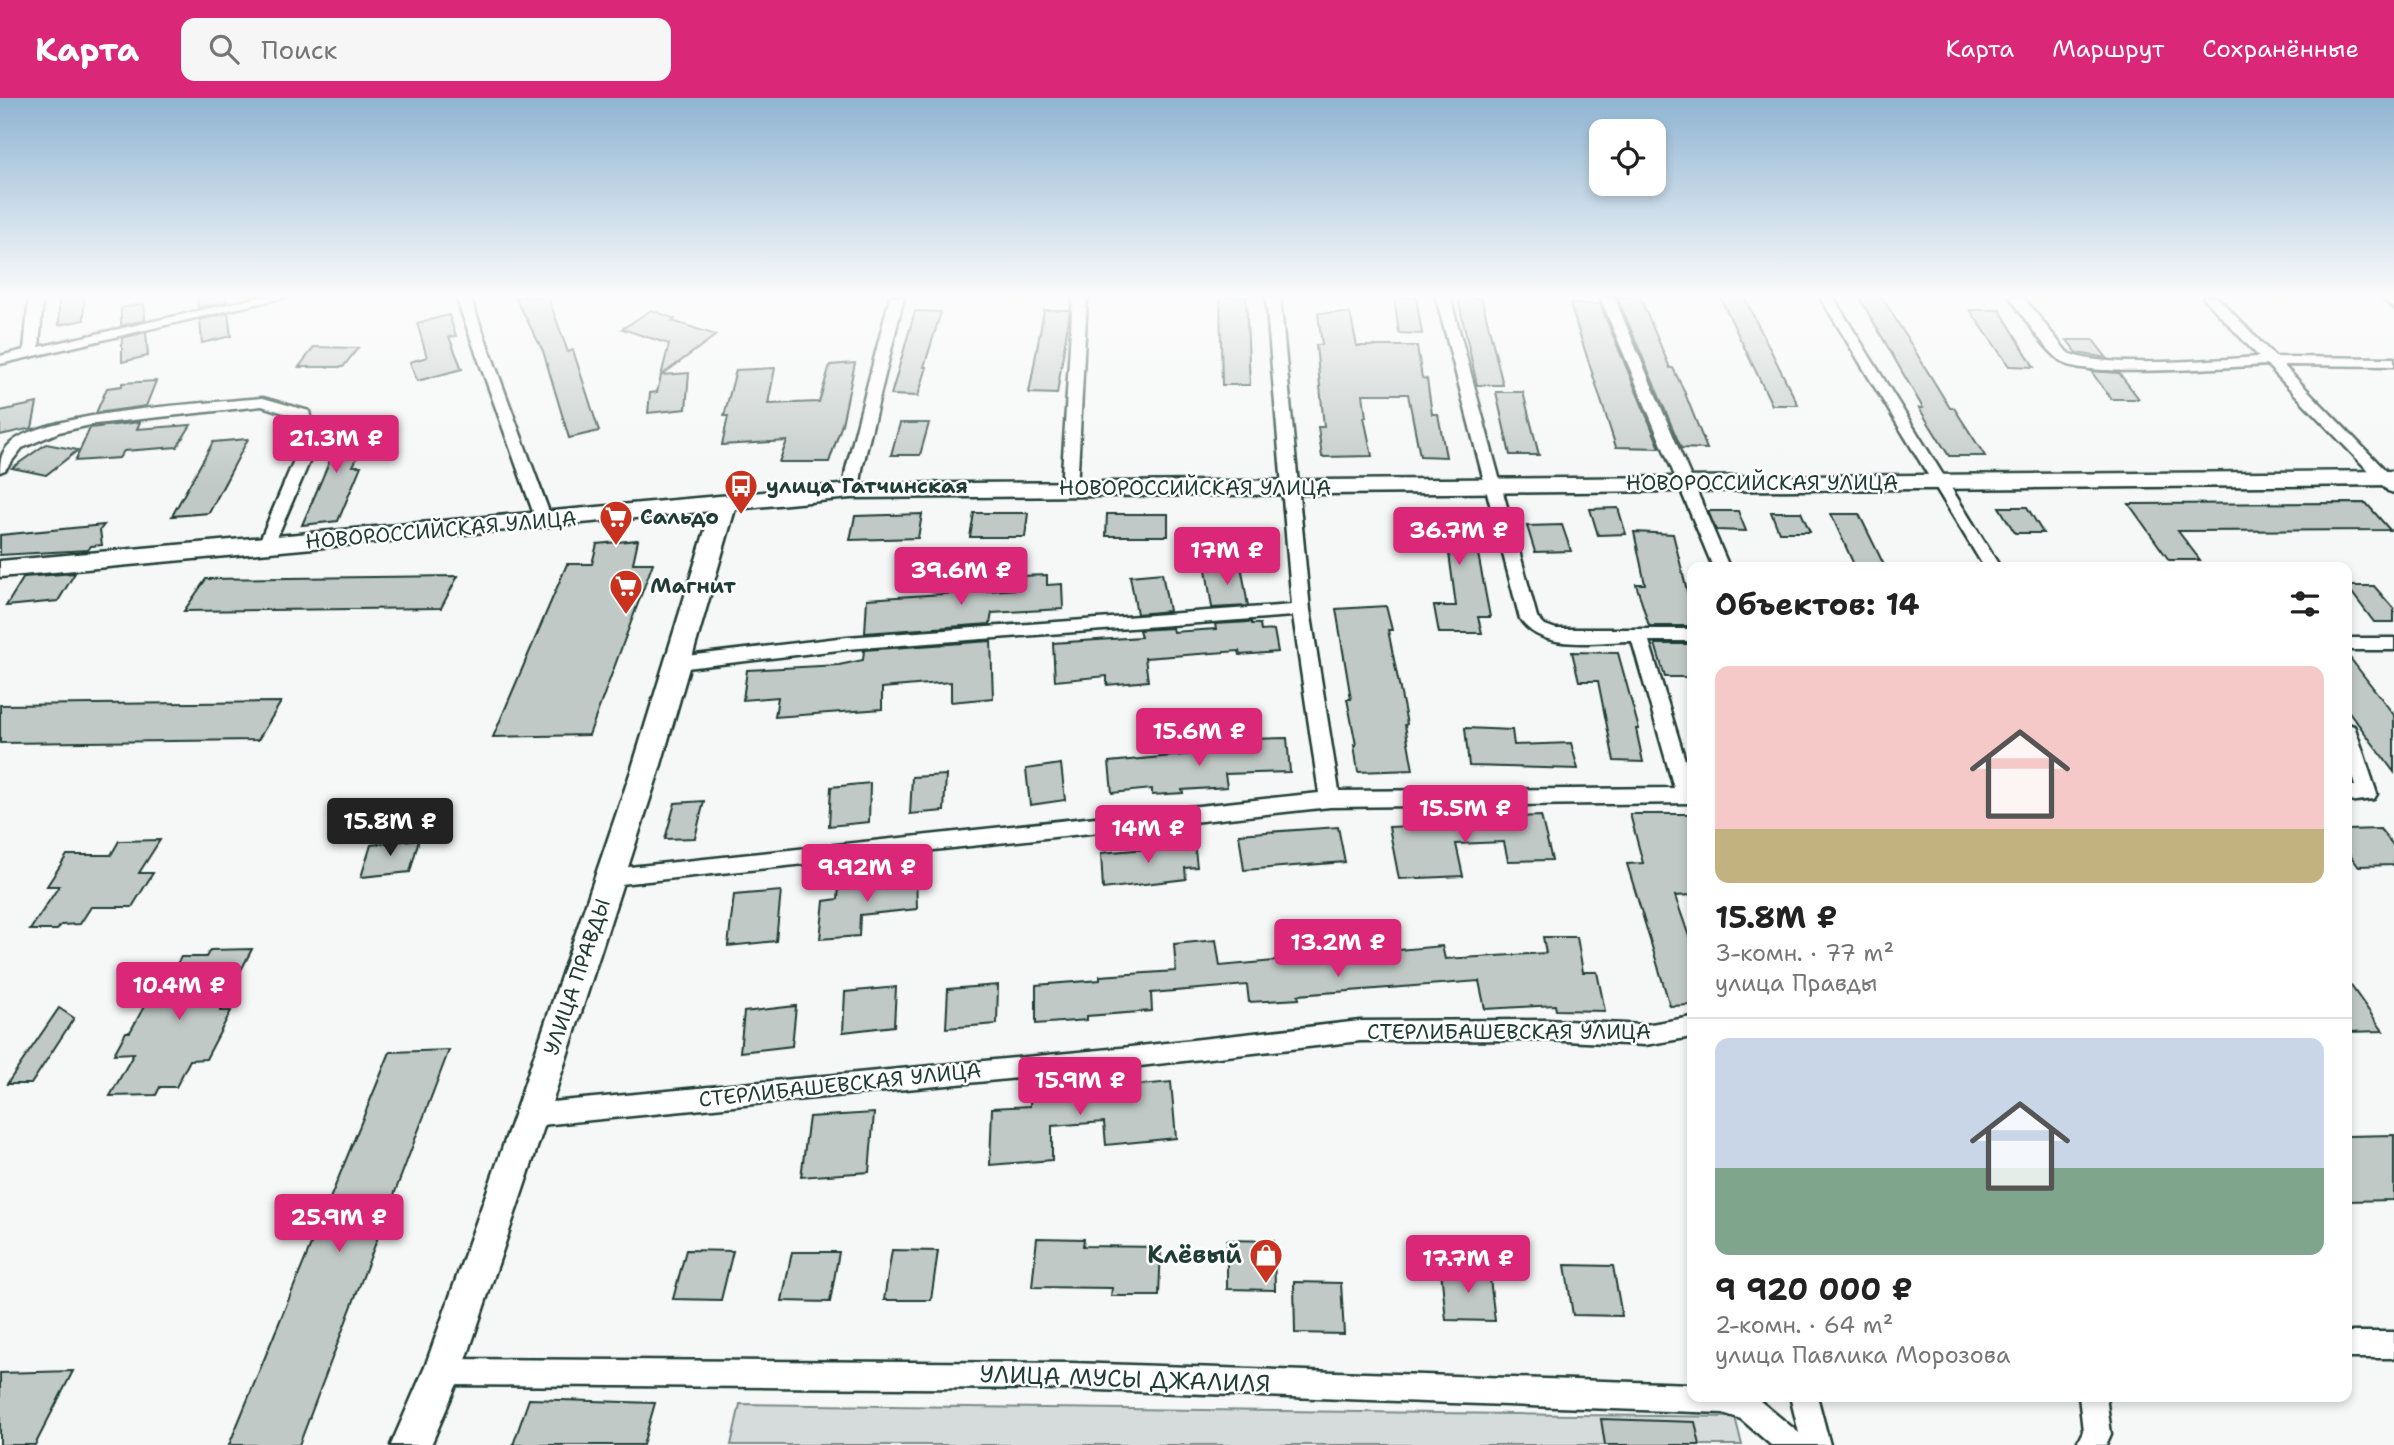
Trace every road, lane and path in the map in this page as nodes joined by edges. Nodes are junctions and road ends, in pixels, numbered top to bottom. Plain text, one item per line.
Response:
1 (486, 360) edge
2 (882, 360) edge
3 (1076, 360) edge
4 (1280, 360) edge
5 (1459, 360) edge
6 (1634, 360) edge
7 (1866, 360) edge
8 (2070, 360) edge
9 (2271, 361) junction
10 (2394, 362) edge
11 (0, 467) edge
12 (2391, 481) edge
13 (1940, 482) junction
14 (1686, 484) junction
15 (1491, 485) junction
16 (1290, 487) junction
17 (1069, 489) junction
18 (851, 491) junction
19 (725, 504) junction
20 (544, 520) junction
21 (266, 545) junction
22 (1719, 562) edge
23 (1989, 562) edge
24 (0, 569) edge
25 (1301, 610) junction
26 (1687, 635) edge
27 (1639, 636) junction
28 (2352, 644) edge
29 (2394, 644) edge
30 (678, 663) junction
31 (2352, 747) edge
32 (1687, 789) edge
33 (2352, 794) edge
34 (1687, 795) edge
35 (1330, 799) junction
36 (611, 877) junction
37 (1687, 1028) edge
38 (531, 1115) junction
39 (2352, 1345) edge
40 (2394, 1345) edge
41 (443, 1372) junction
42 (1687, 1398) edge
43 (1732, 1402) edge
44 (1805, 1402) edge
45 (2093, 1402) edge
46 (2097, 1441) edge
47 (411, 1445) edge
48 (1791, 1445) edge
49 (1816, 1445) edge

1 - 20 street
2 - 18 street
3 - 17 street
4 - 16 street
5 - 15 street
6 - 14 street
7 - 13 street
8 - 9 street
9 - 10 street
9 - 12 street
11 - 21 street
12 - 13 main road, НОВОРОССИЙСКАЯ УЛИЦА
13 - 14 main road, НОВОРОССИЙСКАЯ УЛИЦА
13 - 23 street
14 - 15 main road, НОВОРОССИЙСКАЯ УЛИЦА
14 - 22 street
15 - 16 main road, НОВОРОССИЙСКАЯ УЛИЦА
15 - 27 street
16 - 17 main road, НОВОРОССИЙСКАЯ УЛИЦА
16 - 25 street
17 - 18 main road, НОВОРОССИЙСКАЯ УЛИЦА
18 - 19 main road, НОВОРОССИЙСКАЯ УЛИЦА
19 - 20 main road, НОВОРОССИЙСКАЯ УЛИЦА
19 - 30 main road, УЛИЦА ПРАВДЫ
20 - 21 main road, НОВОРОССИЙСКАЯ УЛИЦА
21 - 24 main road, НОВОРОССИЙСКАЯ УЛИЦА
25 - 30 street
25 - 35 street
26 - 27 street
27 - 32 street
28 - 29 street
30 - 36 main road, УЛИЦА ПРАВДЫ
31 - 33 street
34 - 35 street
35 - 36 street
36 - 38 main road, УЛИЦА ПРАВДЫ
37 - 38 street, СТЕРЛИБАШЕВСКАЯ УЛИЦА
38 - 41 main road, УЛИЦА ПРАВДЫ
39 - 40 street
41 - 42 street, УЛИЦА МУСЫ ДЖАЛИЛЯ
41 - 47 main road, УЛИЦА ПРАВДЫ
43 - 48 street, УЛИЦА МУСЫ ДЖАЛИЛЯ
44 - 49 street
45 - 46 street

